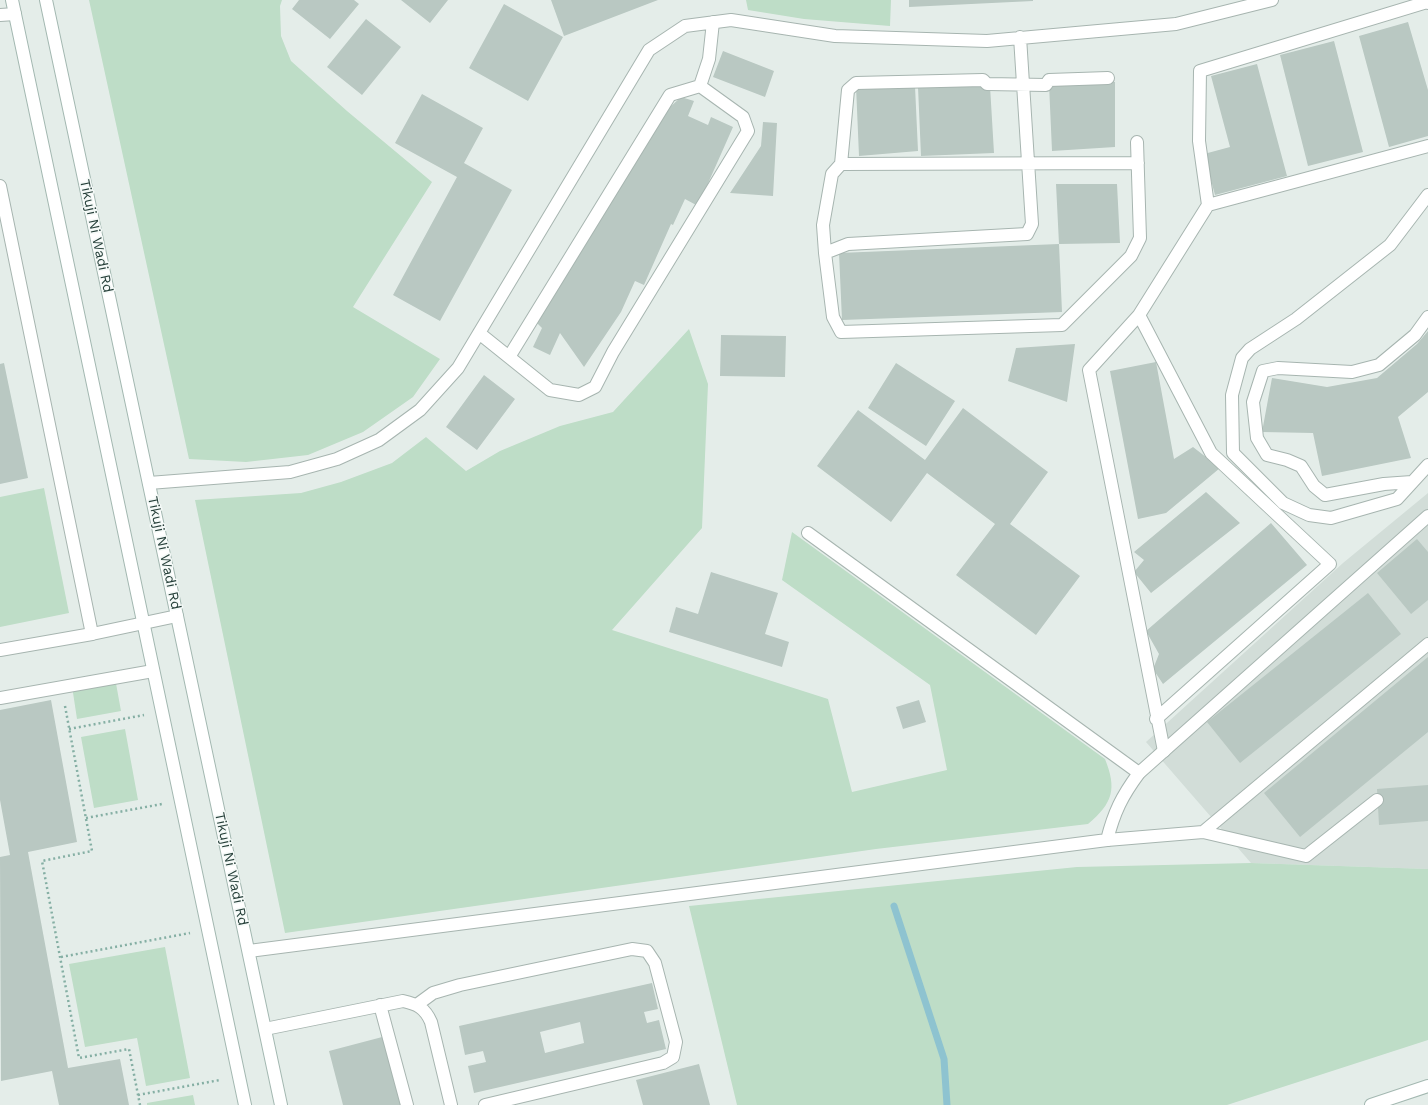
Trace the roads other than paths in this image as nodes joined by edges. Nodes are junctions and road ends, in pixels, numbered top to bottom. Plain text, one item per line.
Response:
1 (12, 0) edge
2 (46, 0) edge
3 (1272, 0) edge
4 (1428, 3) edge
5 (15, 14) junction
6 (0, 15) edge
7 (713, 22) junction
8 (1020, 37) junction
9 (1108, 78) dead end
10 (1023, 85) junction
11 (700, 86) junction
12 (1137, 142) dead end
13 (1428, 146) edge
14 (1138, 163) junction
15 (842, 164) junction
16 (1028, 165) junction
17 (0, 186) edge
18 (1428, 195) edge
19 (1208, 205) junction
20 (825, 253) junction
21 (1139, 315) junction
22 (1428, 318) edge
23 (479, 333) junction
24 (509, 357) junction
25 (1428, 464) edge
26 (1412, 482) junction
27 (149, 483) junction
28 (1428, 516) edge
29 (808, 533) dead end
30 (177, 616) junction
31 (143, 623) junction
32 (92, 634) junction
33 (1428, 644) edge
34 (0, 650) edge
35 (153, 671) junction
36 (0, 698) edge
37 (1156, 719) junction
38 (1164, 751) junction
39 (1139, 773) junction
40 (1377, 800) dead end
41 (1203, 832) junction
42 (1107, 840) junction
43 (249, 952) junction
44 (418, 1004) junction
45 (380, 1006) junction
46 (265, 1029) junction
47 (1428, 1086) edge
48 (245, 1105) edge
49 (282, 1105) edge
50 (407, 1105) edge
51 (451, 1105) edge
52 (485, 1105) edge
53 (1371, 1105) edge

1 - 5 street
2 - 27 street, Tikuji Ni Wadi Rd
3 - 8 street
4 - 19 street
5 - 6 street
5 - 31 street
7 - 8 street
7 - 11 street
7 - 23 street
8 - 10 street
9 - 10 street
10 - 15 street
10 - 16 street
11 - 24 street
11 - 24 street
12 - 14 street
13 - 19 street
14 - 16 street
14 - 20 street
15 - 16 street
15 - 20 street
16 - 20 street
17 - 32 street
18 - 26 street
19 - 21 street
21 - 37 street
21 - 37 street
22 - 26 street
23 - 24 street
23 - 27 street
25 - 26 street
27 - 30 street, Tikuji Ni Wadi Rd
28 - 38 street
29 - 39 street
30 - 31 street
30 - 43 street, Tikuji Ni Wadi Rd
31 - 32 street
31 - 35 street
32 - 34 street
33 - 41 street
35 - 36 street
35 - 48 street
37 - 38 street
38 - 39 street
39 - 42 street
40 - 41 street
41 - 42 street
42 - 43 street
43 - 46 street, Tikuji Ni Wadi Rd
44 - 45 street
44 - 51 street
44 - 52 street
45 - 46 street
45 - 50 street
46 - 49 street, Tikuji Ni Wadi Rd
47 - 53 street

